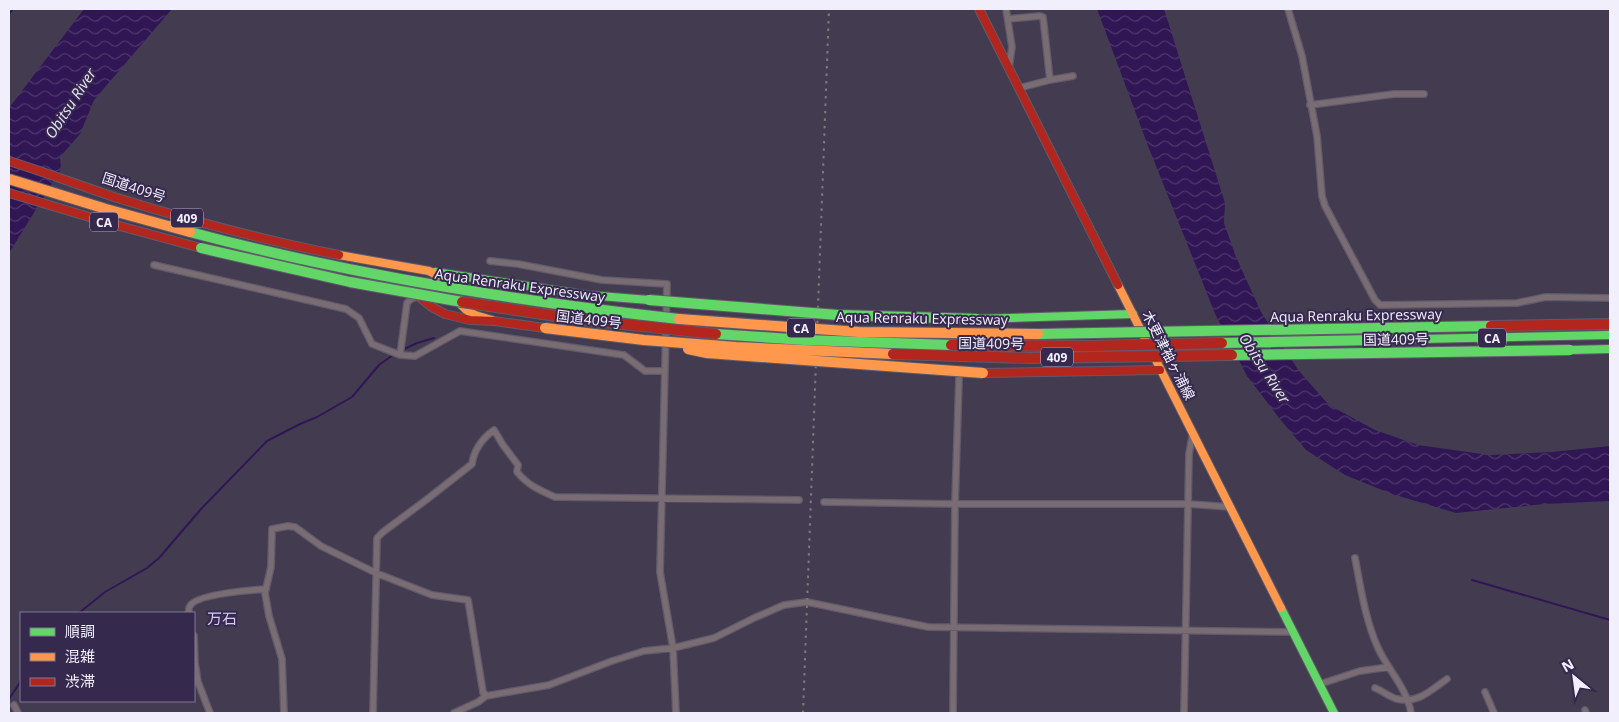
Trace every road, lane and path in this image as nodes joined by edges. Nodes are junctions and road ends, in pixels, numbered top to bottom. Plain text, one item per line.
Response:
1 (979, 9) edge
2 (1006, 9) edge
3 (1288, 9) edge
4 (1008, 19) junction
5 (1009, 68) junction
6 (1073, 76) dead end
7 (1050, 80) junction
8 (1019, 88) junction
9 (1424, 94) dead end
10 (1310, 105) junction
11 (9, 161) edge
12 (9, 180) edge
13 (9, 193) edge
14 (490, 261) dead end
15 (370, 262) junction
16 (154, 265) dead end
17 (429, 271) junction
18 (418, 296) junction
19 (1610, 298) edge
20 (1133, 314) junction
21 (494, 321) junction
22 (1610, 324) edge
23 (1610, 335) edge
24 (644, 340) junction
25 (1610, 349) edge
26 (400, 355) junction
27 (1160, 370) junction
28 (665, 371) junction
29 (959, 378) dead end
30 (1192, 432) junction
31 (662, 498) junction
32 (799, 500) dead end
33 (824, 502) dead end
34 (955, 504) junction
35 (1188, 504) junction
36 (1231, 507) junction
37 (1355, 558) dead end
38 (376, 573) junction
39 (266, 589) junction
40 (189, 612) edge
41 (954, 627) junction
42 (1186, 631) junction
43 (1294, 632) junction
44 (674, 648) junction
45 (195, 663) edge
46 (1389, 667) junction
47 (1447, 678) dead end
48 (1320, 684) junction
49 (1375, 688) dead end
50 (1485, 692) dead end
51 (486, 696) junction
52 (1408, 700) junction
53 (14, 705) dead end
54 (18, 713) edge
55 (210, 713) edge
56 (284, 713) edge
57 (374, 713) edge
58 (454, 713) edge
59 (676, 713) edge
60 (953, 713) edge
61 (1184, 713) edge
62 (1334, 713) edge
63 (1411, 713) edge
64 (1494, 713) edge

1 - 5 main road, 木更津袖ヶ浦線
2 - 4 street
3 - 10 street
4 - 5 street
4 - 7 street
5 - 8 main road, 木更津袖ヶ浦線
6 - 7 street
7 - 8 street
8 - 20 main road, 木更津袖ヶ浦線
9 - 10 street
10 - 19 street
11 - 15 main road, 国道409号 / 409
12 - 22 main road, Aqua Renraku Expressway / CA, bridge
13 - 23 main road, Aqua Renraku Expressway / CA, bridge
14 - 28 street
15 - 17 main road, 国道409号 / 409
15 - 18 main road, 国道409号 / 409
16 - 26 street
17 - 20 main road, bridge
17 - 21 main road, 国道409号 / 409
18 - 21 main road, 国道409号 / 409
18 - 26 street
20 - 27 main road, 木更津袖ヶ浦線
21 - 24 main road, 国道409号 / 409, bridge
24 - 25 main road, 国道409号 / 409, bridge
24 - 27 main road, bridge
26 - 28 street
27 - 30 main road, 木更津袖ヶ浦線
28 - 31 street
29 - 34 street
30 - 35 street
30 - 36 main road, 木更津袖ヶ浦線
31 - 32 street
31 - 38 street
31 - 44 street
33 - 34 street
34 - 35 street
34 - 41 street
35 - 36 street
35 - 42 street
36 - 43 main road, 木更津袖ヶ浦線
37 - 46 street
38 - 39 street
38 - 51 street
38 - 57 street
39 - 40 street
39 - 56 street
41 - 42 street
41 - 44 street
41 - 60 street
42 - 43 street
42 - 61 street
43 - 48 main road, 木更津袖ヶ浦線
44 - 51 street
44 - 59 street
45 - 55 street
46 - 48 street
46 - 52 street
47 - 52 street
48 - 62 main road, 木更津袖ヶ浦線
49 - 52 street
50 - 64 street
51 - 58 street
52 - 63 street
53 - 54 street

